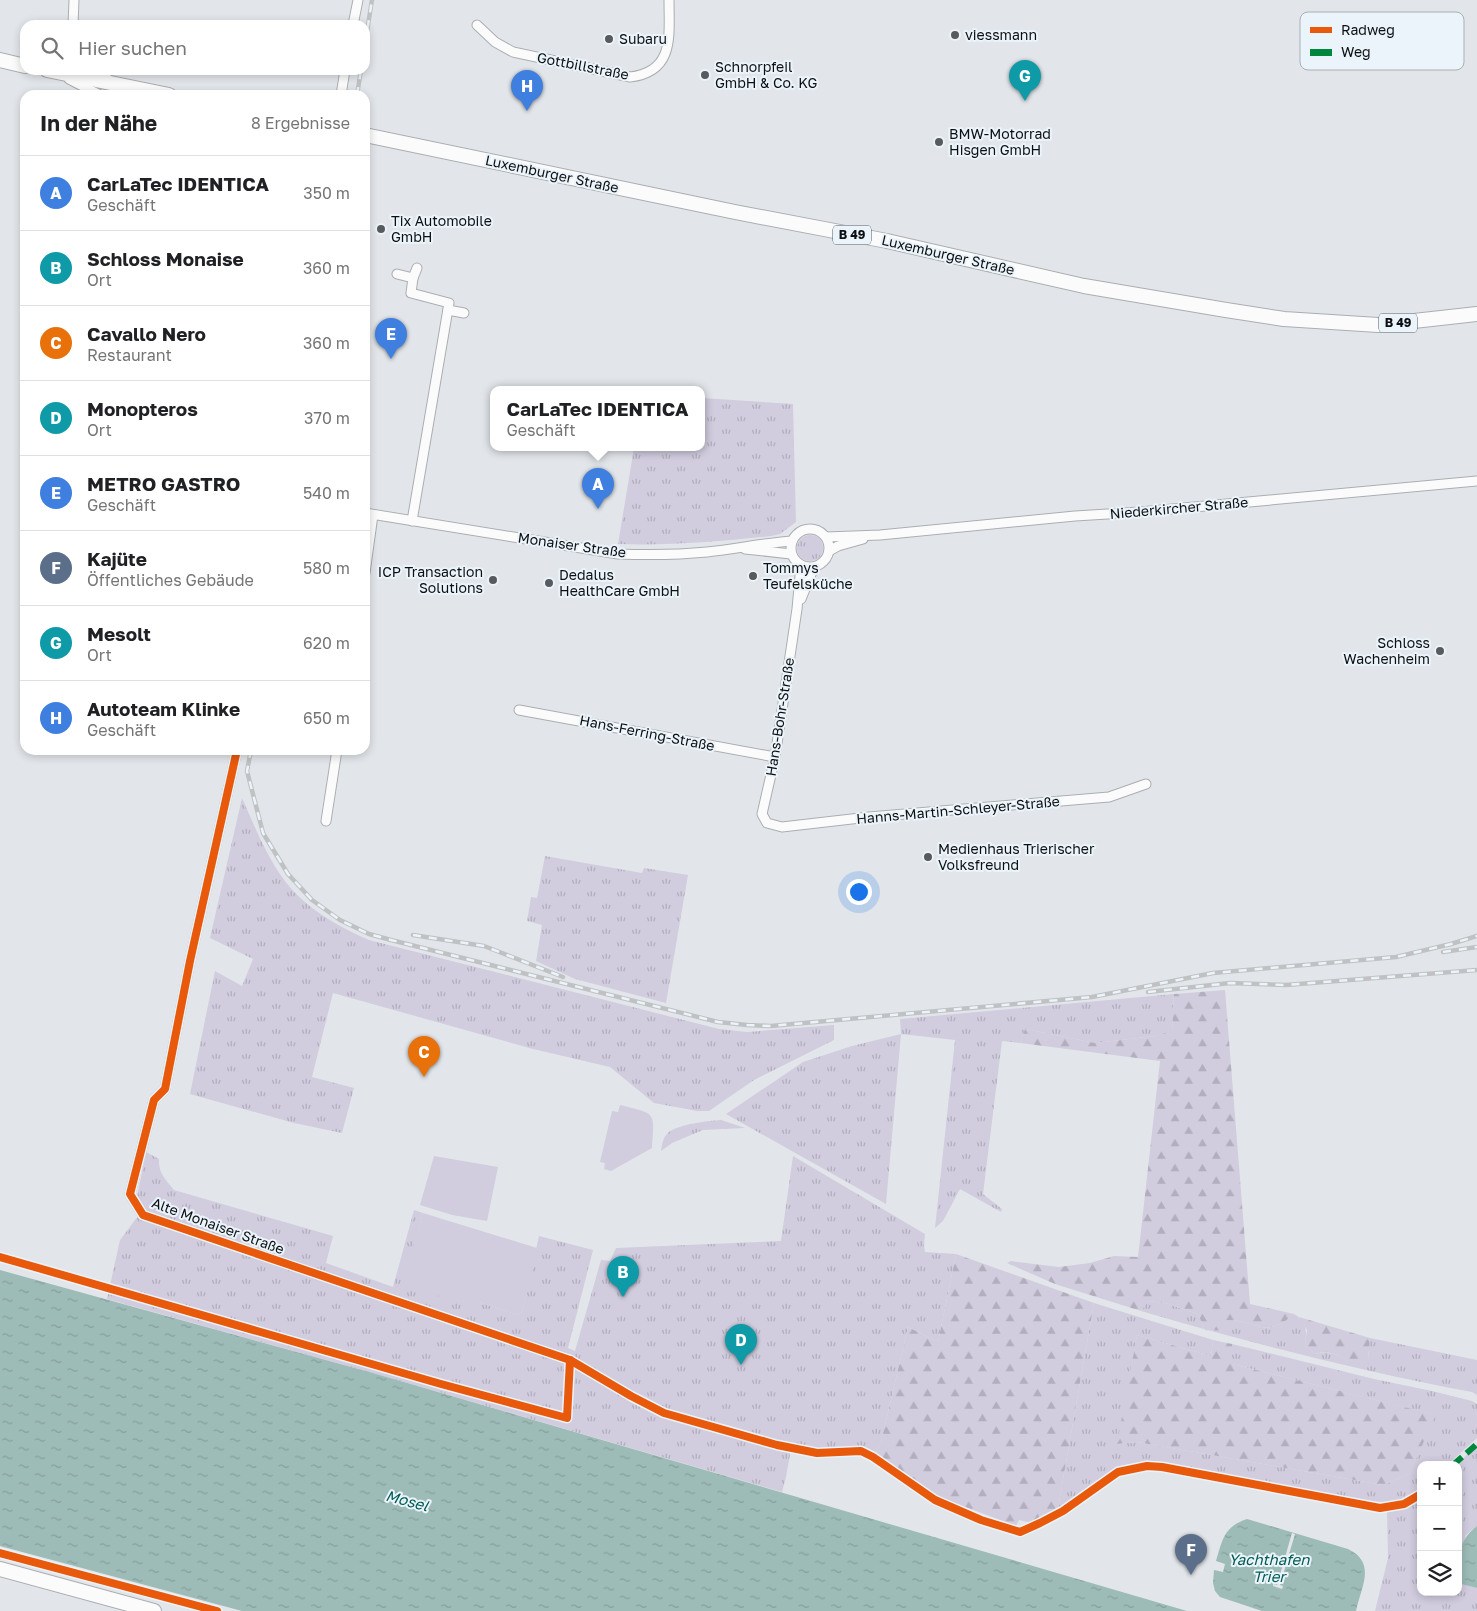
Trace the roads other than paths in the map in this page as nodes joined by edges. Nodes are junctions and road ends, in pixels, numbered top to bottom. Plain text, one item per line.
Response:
1 (74, 0) edge
2 (352, 0) edge
3 (358, 0) edge
4 (669, 0) edge
5 (73, 20) edge
6 (354, 20) edge
7 (477, 25) dead end
8 (0, 60) edge
9 (20, 65) edge
10 (58, 75) edge
11 (69, 75) edge
12 (101, 75) edge
13 (344, 75) edge
14 (113, 84) junction
15 (90, 90) edge
16 (144, 90) edge
17 (342, 90) edge
18 (370, 136) edge
19 (417, 268) dead end
20 (398, 274) dead end
21 (413, 278) junction
22 (448, 310) junction
23 (464, 313) dead end
24 (1477, 314) edge
25 (1477, 482) edge
26 (370, 514) edge
27 (412, 522) junction
28 (880, 535) junction
29 (826, 537) junction
30 (792, 541) junction
31 (732, 548) junction
32 (829, 551) junction
33 (791, 554) junction
34 (802, 566) junction
35 (814, 567) junction
36 (797, 609) junction
37 (519, 710) dead end
38 (235, 755) edge
39 (337, 755) edge
40 (775, 757) junction
41 (1146, 784) dead end
42 (326, 821) dead end
43 (768, 823) joint
44 (570, 1360) dead end
45 (0, 1569) edge
46 (154, 1611) edge

1 - 5 street
2 - 6 street
3 - 6 street
4 - 7 street, Gottbillstraße
8 - 9 main road
10 - 15 street
11 - 14 main road
12 - 14 street
13 - 17 street
14 - 16 main road
18 - 24 main road, Luxemburger Straße / B 49
19 - 21 street
20 - 21 street
21 - 22 street
22 - 23 street
22 - 27 street
25 - 28 street, Niederkircher Straße
26 - 27 street, Monaiser Straße
27 - 31 street, Monaiser Straße
28 - 29 street, Niederkircher Straße
28 - 32 street, Niederkircher Straße
29 - 30 street
29 - 32 street
30 - 31 street, Monaiser Straße
30 - 33 street
31 - 33 street, Monaiser Straße
32 - 35 street
33 - 34 street
34 - 35 street
34 - 36 street, Hans-Bohr-Straße
35 - 36 street, Hans-Bohr-Straße
36 - 40 street, Hans-Bohr-Straße
37 - 40 street, Hans-Ferring-Straße
38 - 44 street, Alte Monaiser Straße
39 - 42 street
40 - 43 street, Hans-Bohr-Straße
41 - 43 street, Hanns-Martin-Schleyer-Straße
45 - 46 main road

